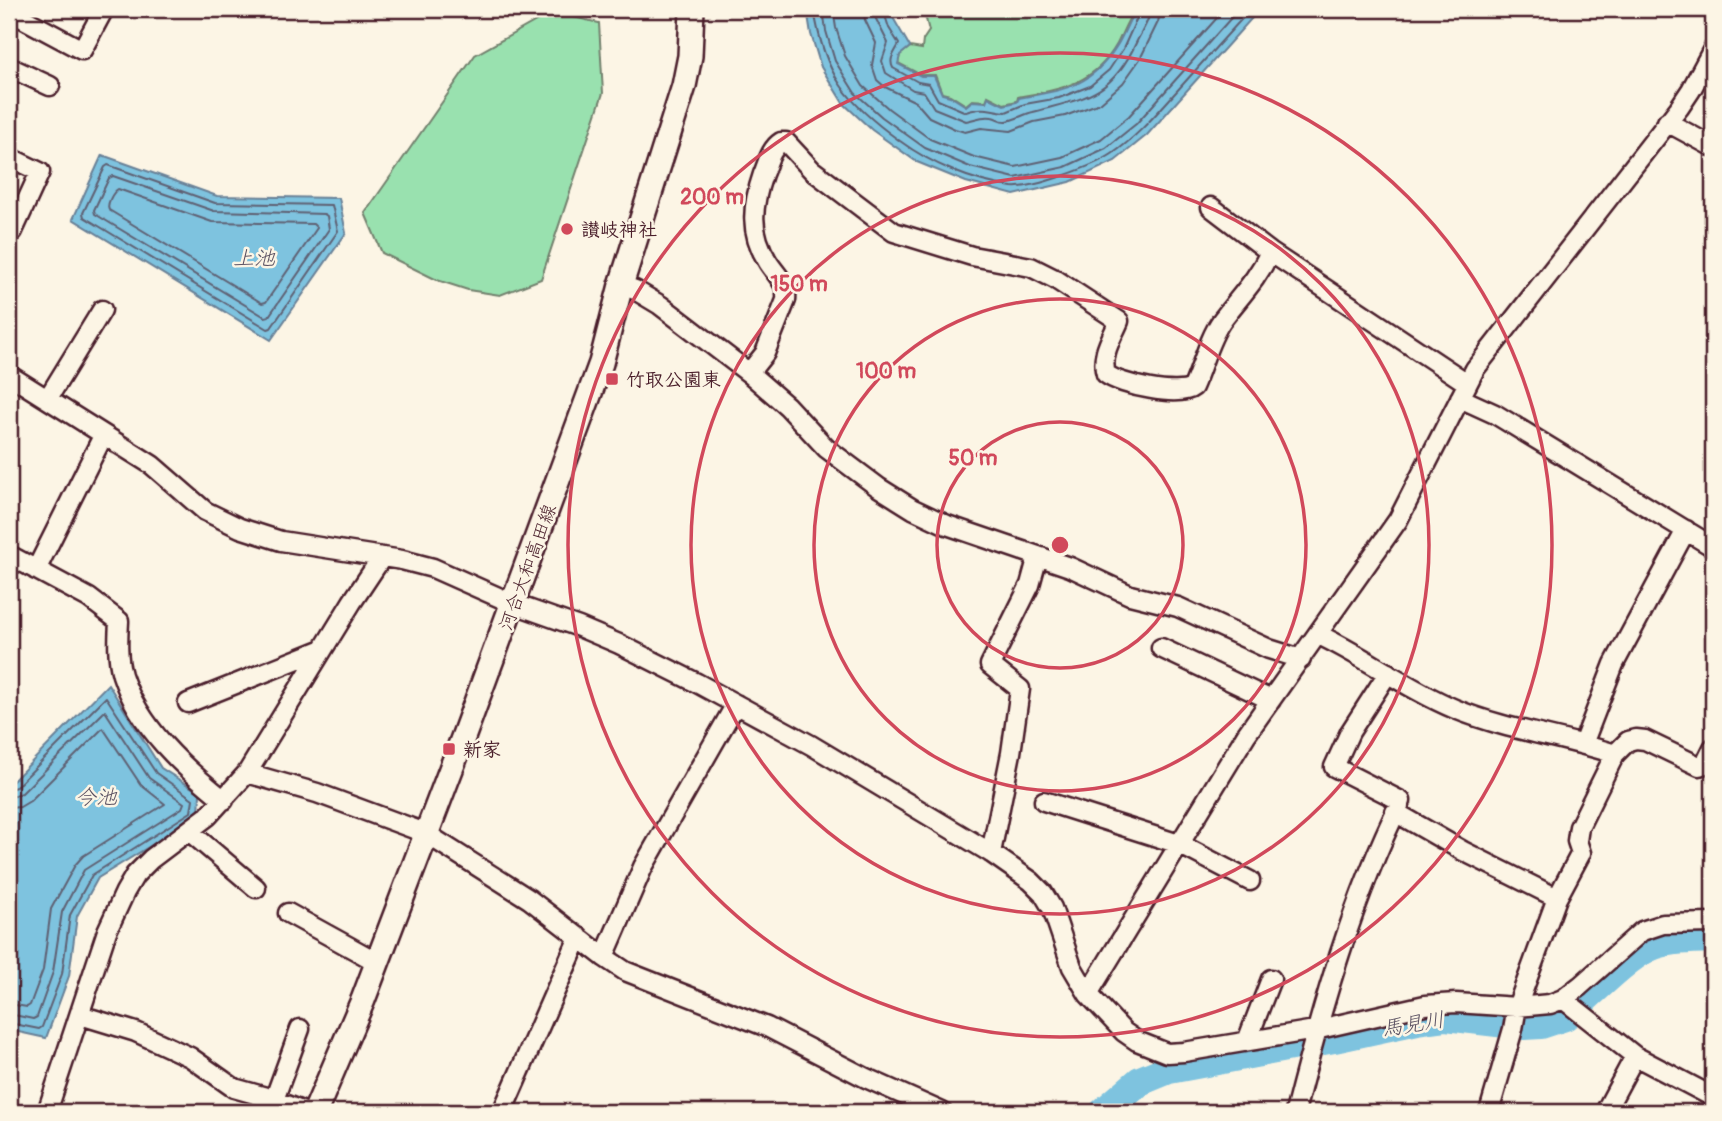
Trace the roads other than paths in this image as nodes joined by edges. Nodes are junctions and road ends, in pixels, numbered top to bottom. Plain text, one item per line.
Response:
1 (104, 9) edge
2 (692, 9) edge
3 (9, 11) edge
4 (1713, 49) edge
5 (9, 67) edge
6 (50, 86) dead end
7 (1667, 122) junction
8 (1713, 147) edge
9 (9, 157) edge
10 (1211, 207) dead end
11 (9, 229) edge
12 (1270, 252) junction
13 (621, 285) junction
14 (102, 310) dead end
15 (749, 373) junction
16 (9, 375) edge
17 (1464, 390) junction
18 (48, 398) junction
19 (103, 436) junction
20 (1686, 530) junction
21 (1713, 547) edge
22 (9, 555) edge
23 (1038, 556) junction
24 (383, 557) junction
25 (36, 570) junction
26 (514, 604) junction
27 (1318, 635) junction
28 (1161, 648) dead end
29 (323, 649) junction
30 (1301, 659) junction
31 (1388, 673) junction
32 (1271, 700) junction
33 (188, 703) dead end
34 (736, 704) junction
35 (1583, 744) junction
36 (1615, 754) junction
37 (1711, 760) edge
38 (247, 773) junction
39 (223, 800) junction
40 (1044, 801) dead end
41 (1395, 812) junction
42 (190, 832) junction
43 (425, 833) junction
44 (1179, 844) junction
45 (991, 853) junction
46 (1250, 881) dead end
47 (256, 888) dead end
48 (1557, 898) junction
49 (288, 913) dead end
50 (1713, 922) edge
51 (579, 937) junction
52 (604, 957) junction
53 (377, 962) junction
54 (1271, 979) dead end
55 (1088, 995) junction
56 (1571, 1006) junction
57 (80, 1015) junction
58 (1515, 1017) junction
59 (300, 1029) dead end
60 (1313, 1040) junction
61 (1247, 1041) junction
62 (1635, 1056) junction
63 (1713, 1097) edge
64 (274, 1100) junction
65 (47, 1112) edge
66 (304, 1112) edge
67 (315, 1112) edge
68 (502, 1112) edge
69 (942, 1112) edge
70 (1295, 1112) edge
71 (1489, 1112) edge
72 (1605, 1112) edge

1 - 3 street
2 - 13 main road, 河合大和高田線
4 - 7 street
5 - 6 street
7 - 8 street
7 - 17 street
9 - 11 street
10 - 12 street
12 - 15 street
12 - 17 street
13 - 15 street
13 - 26 main road, 河合大和高田線
14 - 18 street
15 - 23 street
16 - 18 street
17 - 20 street
17 - 27 street
18 - 19 street
19 - 24 street
19 - 25 street
20 - 21 street
20 - 35 street
22 - 25 street
23 - 30 street
23 - 45 street
24 - 26 street
24 - 29 street
25 - 39 street
26 - 34 street
26 - 43 main road, 河合大和高田線
27 - 30 street
27 - 31 street
28 - 32 street
29 - 33 street
29 - 38 street
30 - 32 street
31 - 35 street
31 - 41 street
32 - 44 street
34 - 45 street
34 - 52 street
35 - 36 street
36 - 37 street
36 - 48 street
38 - 39 street
38 - 43 street
39 - 42 street
40 - 44 street
41 - 48 street
41 - 60 street
42 - 47 street
42 - 57 street
43 - 51 street
43 - 53 main road, 河合大和高田線
44 - 46 street
44 - 55 street
45 - 55 street
48 - 58 street
49 - 53 street
50 - 56 street
51 - 52 street
51 - 68 street
52 - 69 street
53 - 67 main road, 河合大和高田線
54 - 61 street
55 - 61 street
56 - 58 street
56 - 62 street
57 - 64 street
57 - 65 street
58 - 60 street
58 - 71 street
59 - 64 street
60 - 61 street
60 - 70 street
62 - 63 street
62 - 72 street
64 - 66 street

